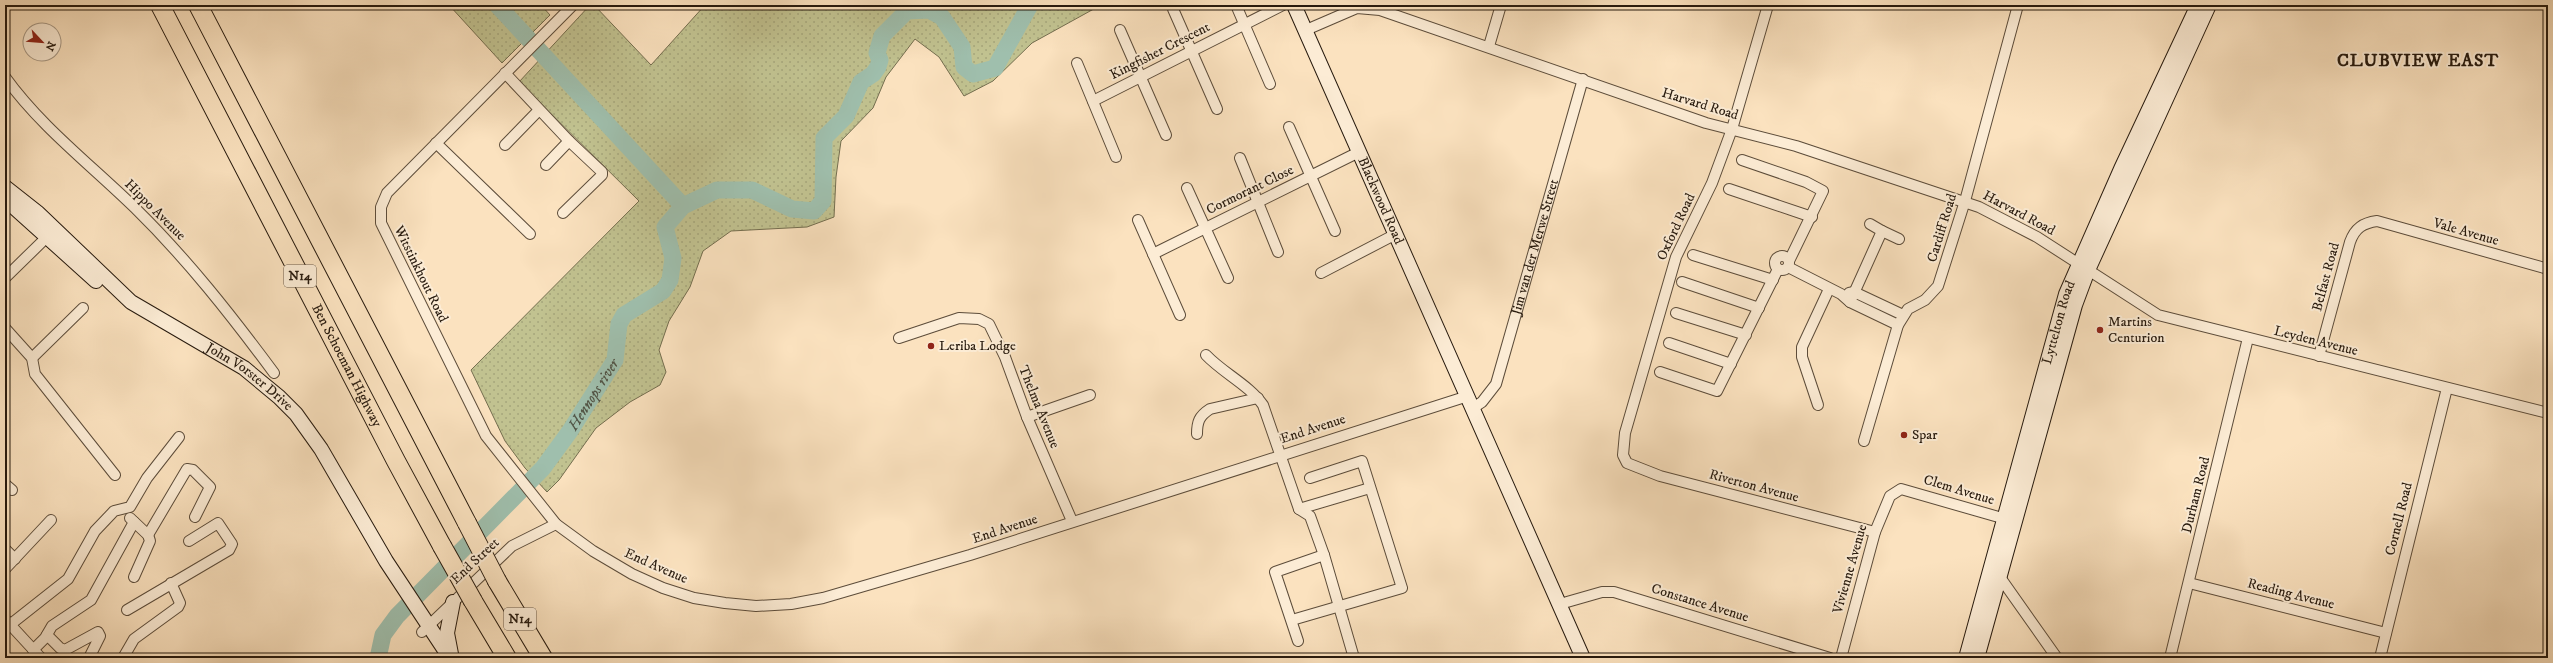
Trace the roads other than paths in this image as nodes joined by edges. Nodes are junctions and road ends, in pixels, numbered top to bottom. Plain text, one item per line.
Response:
1 (160, 5) edge
2 (198, 5) edge
3 (573, 5) edge
4 (1236, 5) edge
5 (1283, 5) edge
6 (1294, 5) edge
7 (1500, 5) edge
8 (1768, 5) edge
9 (2018, 5) edge
10 (2198, 5) edge
11 (2209, 5) edge
12 (1173, 8) dead end
13 (1244, 25) junction
14 (1120, 30) dead end
15 (1306, 30) junction
16 (1488, 46) junction
17 (1191, 50) junction
18 (1077, 63) dead end
19 (506, 72) junction
20 (1142, 76) junction
21 (5, 77) edge
22 (1583, 79) junction
23 (1270, 84) dead end
24 (1093, 101) junction
25 (1217, 109) dead end
26 (539, 110) junction
27 (1289, 127) dead end
28 (1732, 129) junction
29 (1166, 135) dead end
30 (569, 141) junction
31 (436, 143) junction
32 (505, 145) dead end
33 (1359, 152) junction
34 (1116, 157) dead end
35 (1240, 158) dead end
36 (1742, 160) dead end
37 (546, 165) dead end
38 (1311, 176) junction
39 (5, 187) edge
40 (1187, 188) dead end
41 (1729, 189) dead end
42 (5, 198) edge
43 (1258, 201) junction
44 (1965, 201) junction
45 (563, 213) dead end
46 (1812, 217) junction
47 (1138, 220) dead end
48 (2377, 221) joint
49 (1870, 224) dead end
50 (1206, 228) junction
51 (1335, 231) dead end
52 (1882, 231) junction
53 (51, 232) junction
54 (530, 234) dead end
55 (1396, 234) junction
56 (1899, 239) dead end
57 (1278, 252) dead end
58 (1153, 254) junction
59 (1693, 255) dead end
60 (1788, 264) junction
61 (2083, 267) junction
62 (2548, 269) edge
63 (1321, 273) dead end
64 (5, 278) edge
65 (1228, 278) dead end
66 (1773, 280) junction
67 (1682, 282) dead end
68 (1829, 289) junction
69 (1854, 292) junction
70 (1841, 294) junction
71 (1850, 302) junction
72 (83, 308) dead end
73 (1759, 308) junction
74 (1676, 313) dead end
75 (1180, 314) dead end
76 (1903, 315) junction
77 (1898, 325) junction
78 (5, 328) edge
79 (1746, 335) junction
80 (899, 338) dead end
81 (2248, 338) junction
82 (1669, 343) dead end
83 (1206, 355) dead end
84 (2319, 356) junction
85 (32, 358) junction
86 (1731, 364) junction
87 (1660, 372) dead end
88 (274, 373) dead end
89 (2446, 388) junction
90 (1090, 395) dead end
91 (1258, 398) junction
92 (1471, 402) junction
93 (1818, 405) dead end
94 (2548, 413) edge
95 (1027, 417) junction
96 (1197, 434) dead end
97 (179, 437) dead end
98 (1864, 441) dead end
99 (1281, 454) junction
100 (1627, 463) joint
101 (114, 475) dead end
102 (1310, 478) dead end
103 (1370, 488) junction
104 (1895, 492) joint
105 (121, 510) junction
106 (1299, 510) junction
107 (195, 517) dead end
108 (51, 520) dead end
109 (2010, 520) junction
110 (1072, 521) junction
111 (134, 522) junction
112 (556, 524) junction
113 (1875, 532) junction
114 (148, 535) junction
115 (189, 541) dead end
116 (5, 549) edge
117 (1324, 555) junction
118 (15, 559) junction
119 (5, 569) edge
120 (1995, 571) junction
121 (134, 576) dead end
122 (171, 583) junction
123 (2189, 583) junction
124 (453, 602) junction
125 (1560, 604) junction
126 (1339, 606) junction
127 (127, 610) dead end
128 (1292, 620) junction
129 (8, 622) edge
130 (421, 623) junction
131 (2386, 633) junction
132 (47, 635) junction
133 (1298, 641) dead end
134 (33, 650) junction
135 (41, 658) edge
136 (89, 658) edge
137 (123, 658) edge
138 (439, 658) edge
139 (451, 658) edge
140 (507, 658) edge
141 (543, 658) edge
142 (1354, 658) edge
143 (1584, 658) edge
144 (1830, 658) edge
145 (1841, 658) edge
146 (1966, 658) edge
147 (1977, 658) edge
148 (2057, 658) edge
149 (2170, 658) edge
150 (2380, 658) edge

1 - 140 highway, Ben Schoeman Highway / N14, bridge
2 - 141 highway, N14, bridge
3 - 19 street, Witstinkhout Road
4 - 13 street
5 - 13 street, Kingfisher Crescent
6 - 15 main road, Blackwood Road
7 - 16 street
8 - 28 street, Oxford Road
9 - 44 street, Cardiff Road
10 - 61 main road, Lyttelton Road
11 - 61 main road, Lyttelton Road
12 - 17 street
13 - 17 street, Kingfisher Crescent
13 - 23 street
14 - 20 street
15 - 16 street, Harvard Road
15 - 33 main road, Blackwood Road
16 - 22 street, Harvard Road
17 - 20 street, Kingfisher Crescent
17 - 25 street
18 - 24 street
19 - 26 street
19 - 31 street, Witstinkhout Road
20 - 24 street, Kingfisher Crescent
20 - 29 street
21 - 88 street, Hippo Avenue
22 - 28 street, Harvard Road
22 - 92 street, Jim van der Merwe Street
24 - 34 street
26 - 30 street
26 - 32 street
27 - 38 street
28 - 44 street, Harvard Road
28 - 100 street, Oxford Road
30 - 37 street
30 - 45 street
31 - 54 street
31 - 112 street, Witstinkhout Road
33 - 38 street, Cormorant Close
33 - 55 main road, Blackwood Road
35 - 43 street
36 - 46 street
38 - 43 street, Cormorant Close
38 - 51 street
39 - 53 main road, John Vorster Drive
40 - 50 street
41 - 46 street
42 - 53 main road, John Vorster Drive
43 - 50 street, Cormorant Close
43 - 57 street
44 - 61 street, Harvard Road
44 - 76 street, Cardiff Road
46 - 60 street
47 - 58 street
48 - 62 street, Vale Avenue
48 - 84 street, Belfast Road
49 - 52 street
50 - 58 street, Cormorant Close
50 - 65 street
52 - 56 street
52 - 69 street
53 - 64 street
53 - 130 main road, John Vorster Drive
55 - 63 street
55 - 92 main road, Blackwood Road
58 - 75 street
59 - 66 street
60 - 66 street
60 - 68 street
61 - 81 street, Leyden Avenue
61 - 109 main road, Lyttelton Road
66 - 73 street
67 - 73 street
68 - 70 street
68 - 93 street
69 - 70 street
69 - 71 street
69 - 76 street
70 - 71 street
71 - 77 street
72 - 85 street
73 - 79 street
74 - 79 street
76 - 77 street, Cardiff Road
77 - 98 street, Cardiff Road
78 - 85 street
79 - 86 street
80 - 95 street, Thelma Avenue
81 - 84 street, Leyden Avenue
81 - 123 street, Durham Road
82 - 86 street
83 - 91 street
84 - 89 street, Leyden Avenue
85 - 101 street
86 - 87 street
89 - 94 street, Leyden Avenue
89 - 131 street, Cornell Road
90 - 95 street
91 - 96 street
91 - 99 street
92 - 99 street, End Avenue
92 - 125 main road
95 - 110 street, Thelma Avenue
97 - 105 street
99 - 106 street
99 - 110 street, End Avenue
100 - 113 street, Riverton Avenue
102 - 103 street
103 - 106 street
103 - 126 street
104 - 109 street, Clem Avenue
104 - 113 street, Vivienne Avenue
105 - 111 street
105 - 129 street
106 - 117 street
107 - 114 street
108 - 118 street
109 - 120 main road, Lyttelton Road
110 - 112 street, End Avenue
111 - 114 street
111 - 132 street
112 - 124 street, End Street
113 - 145 street, Vivienne Avenue
114 - 121 street
115 - 122 street
116 - 118 street
117 - 126 street
117 - 128 street
118 - 119 street
120 - 146 main road, Lyttelton Road
120 - 147 main road, Lyttelton Road
120 - 148 street
122 - 127 street
122 - 137 street
123 - 131 street, Reading Avenue
123 - 149 street, Durham Road
124 - 130 street, End Street
124 - 139 main road
125 - 143 main road
125 - 144 street, Constance Avenue
126 - 128 street
126 - 142 street
128 - 133 street
129 - 134 street
130 - 138 main road
130 - 139 main road
131 - 150 street, Cornell Road
132 - 134 street
132 - 136 street
134 - 135 street

